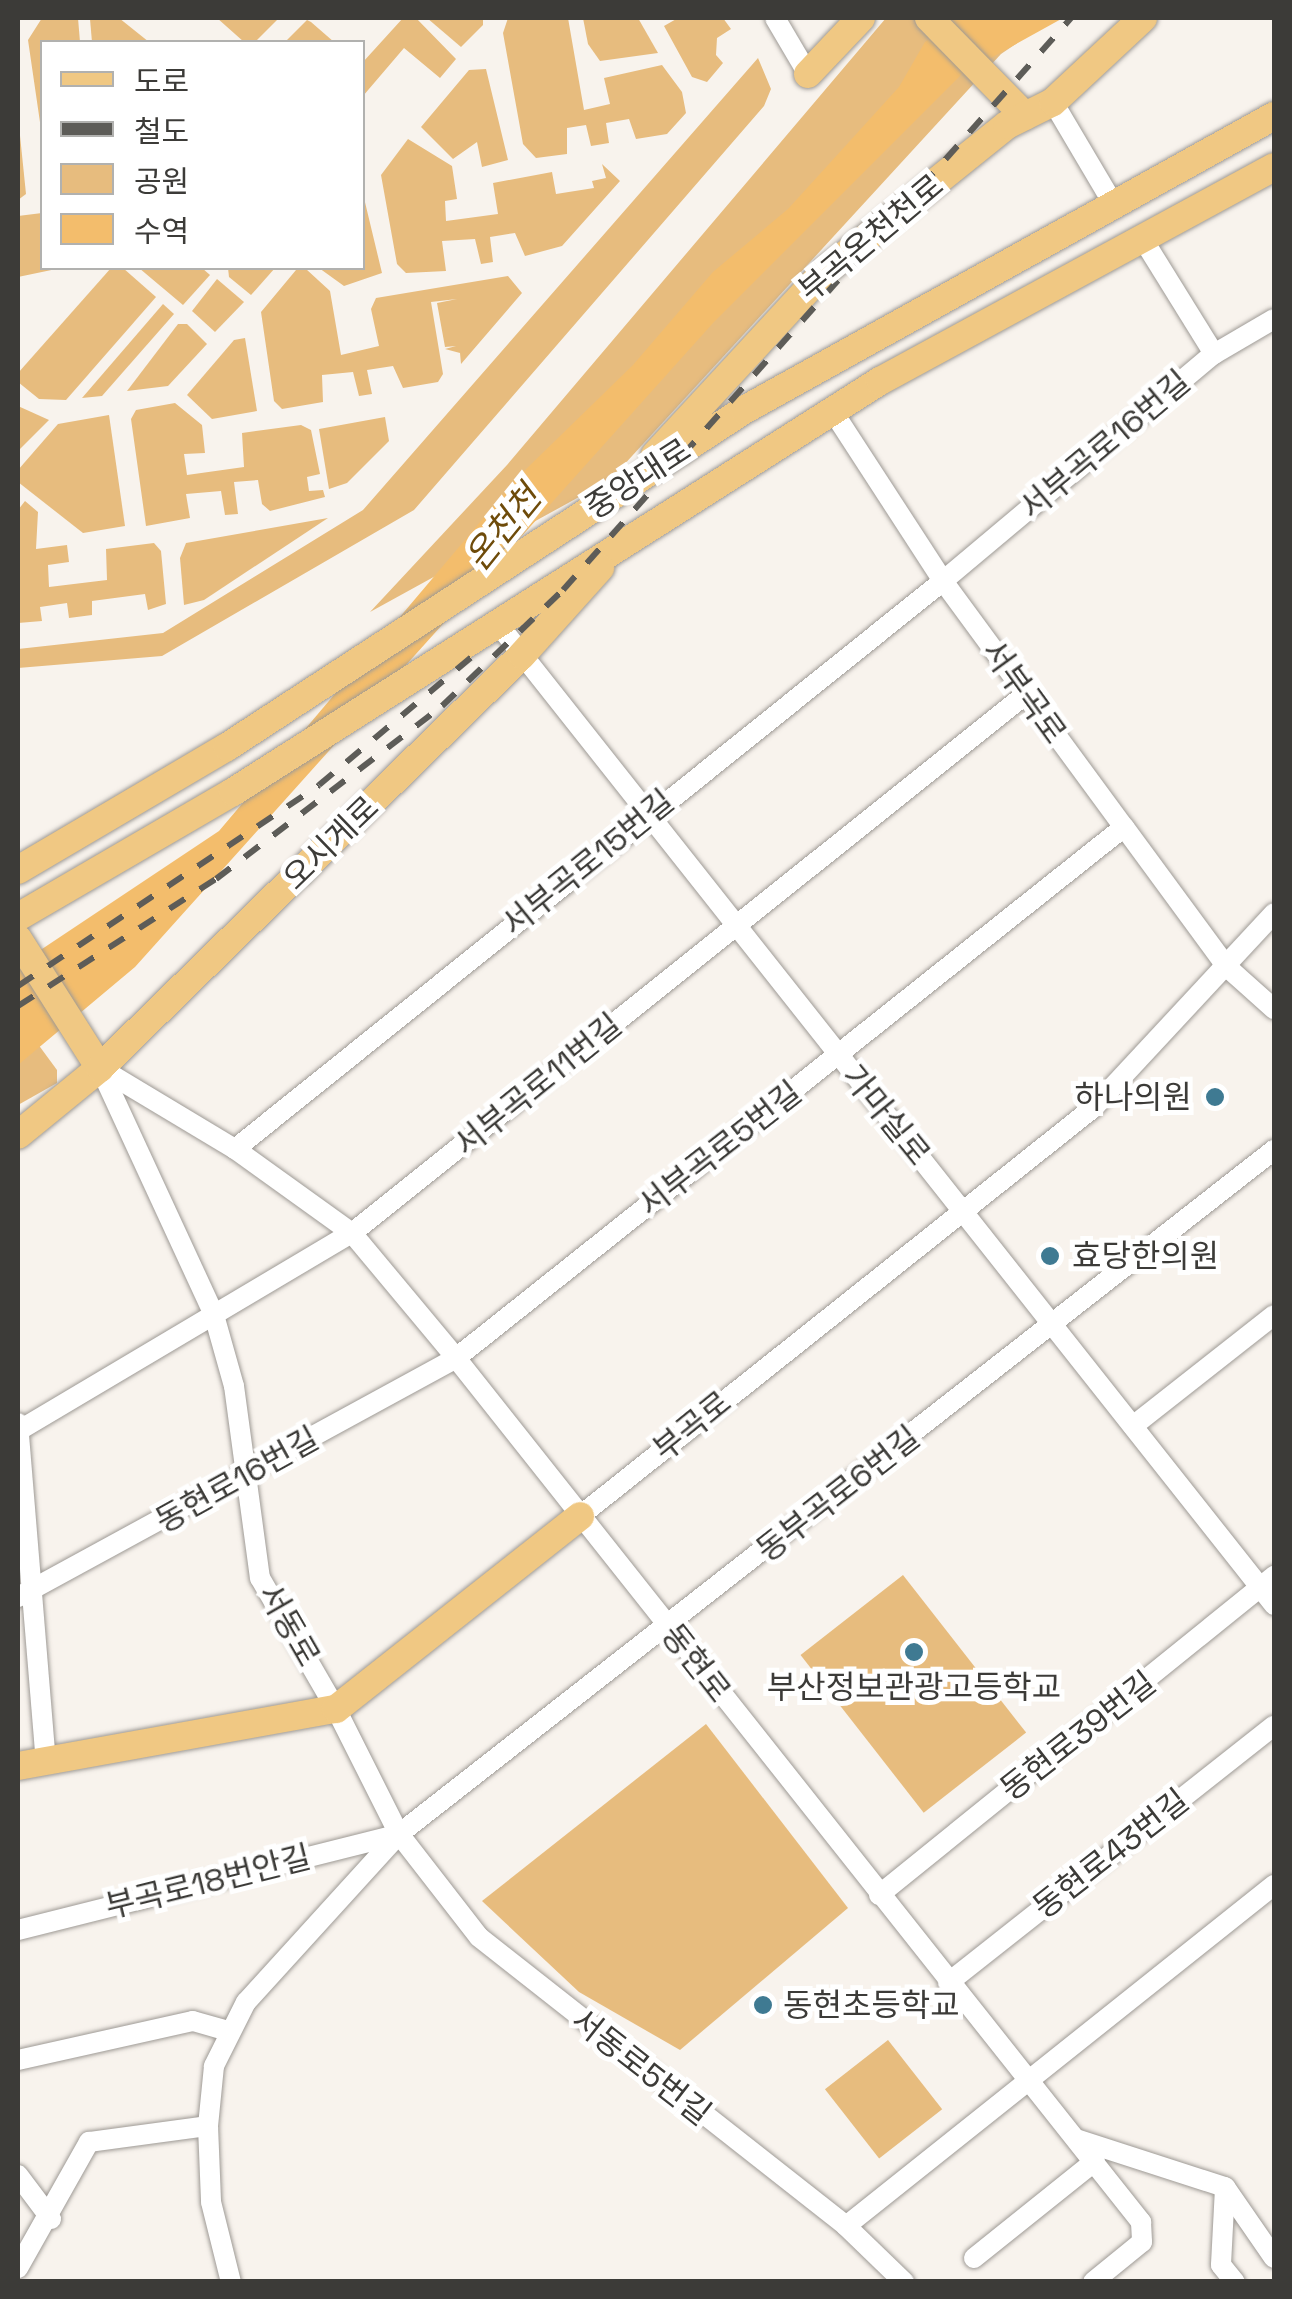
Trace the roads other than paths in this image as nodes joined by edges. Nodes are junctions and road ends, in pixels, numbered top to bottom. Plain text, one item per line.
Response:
1 (776, 18) edge
2 (861, 18) edge
3 (930, 18) edge
4 (1142, 18) edge
5 (808, 74) joint
6 (1053, 102) junction
7 (1020, 112) junction
8 (1274, 116) edge
9 (1274, 167) edge
10 (1114, 205) junction
11 (1144, 241) junction
12 (1274, 319) edge
13 (1214, 354) junction
14 (832, 410) junction
15 (625, 488) junction
16 (629, 535) junction
17 (943, 581) junction
18 (498, 624) junction
19 (522, 655) junction
20 (1026, 694) junction
21 (648, 815) junction
22 (1124, 827) junction
23 (18, 870) edge
24 (1274, 913) edge
25 (18, 917) edge
26 (736, 927) junction
27 (21, 944) edge
28 (1227, 967) junction
29 (1274, 1009) edge
30 (838, 1055) junction
31 (100, 1068) junction
32 (18, 1135) edge
33 (234, 1149) junction
34 (1274, 1150) edge
35 (963, 1211) junction
36 (352, 1232) junction
37 (214, 1315) junction
38 (1274, 1315) edge
39 (1053, 1325) junction
40 (456, 1358) junction
41 (18, 1423) edge
42 (1133, 1426) junction
43 (18, 1431) edge
44 (246, 1475) junction
45 (580, 1516) junction
46 (1270, 1590) edge
47 (25, 1596) edge
48 (669, 1628) junction
49 (336, 1708) junction
50 (1274, 1726) edge
51 (46, 1761) junction
52 (18, 1766) edge
53 (398, 1834) junction
54 (1274, 1885) edge
55 (879, 1894) junction
56 (18, 1930) edge
57 (948, 1982) junction
58 (229, 2031) junction
59 (18, 2060) edge
60 (1024, 2079) junction
61 (208, 2126) junction
62 (1070, 2137) junction
63 (1096, 2161) junction
64 (18, 2174) edge
65 (1225, 2187) junction
66 (50, 2219) junction
67 (846, 2226) junction
68 (974, 2258) dead end
69 (1274, 2258) edge
70 (18, 2268) edge
71 (231, 2282) edge
72 (904, 2282) edge
73 (1094, 2282) edge
74 (1234, 2282) edge

1 - 5 street
2 - 5 main road
3 - 7 main road
4 - 6 main road, 부곡온천천로
6 - 7 main road, 부곡온천천로
6 - 10 street
7 - 15 main road, 부곡온천천로
8 - 10 main road, 중앙대로
9 - 11 main road, 중앙대로
10 - 15 main road, 중앙대로
11 - 13 street
11 - 14 main road, 중앙대로
12 - 13 street, 서부곡로16번길
13 - 17 street, 서부곡로16번길
14 - 16 main road, 중앙대로
14 - 17 street, 서부곡로
15 - 23 main road, 중앙대로
16 - 18 main road, 중앙대로
16 - 19 main road, 오시게로
17 - 20 street, 서부곡로
17 - 21 street, 서부곡로15번길
18 - 19 street, 가마실로
18 - 25 main road, 중앙대로
19 - 21 street, 가마실로
19 - 31 main road, 오시게로
20 - 22 street, 서부곡로
20 - 26 street, 서부곡로11번길
21 - 26 street, 가마실로
21 - 33 street, 서부곡로15번길
22 - 28 street, 서부곡로
22 - 30 street, 서부곡로5번길
24 - 28 street, 부곡로
26 - 30 street, 가마실로
26 - 36 street, 서부곡로11번길
27 - 31 main road
28 - 29 street, 서부곡로
28 - 35 street, 부곡로
30 - 35 street, 가마실로
30 - 40 street, 서부곡로5번길
31 - 32 main road, 오시게로
31 - 33 street, 동현로
31 - 37 street, 서동로
33 - 36 street, 동현로
34 - 39 street, 동부곡로6번길
35 - 39 street, 가마실로
35 - 45 street, 부곡로
36 - 37 street, 서부곡로11번길
36 - 40 street, 동현로
37 - 43 street, 서부곡로11번길
37 - 44 street, 서동로
38 - 42 street
39 - 42 street, 가마실로
39 - 48 street, 동부곡로6번길
40 - 44 street, 동현로16번길
40 - 45 street, 동현로
41 - 43 street
42 - 46 street, 가마실로
43 - 47 street
44 - 47 street, 동현로16번길
44 - 49 street, 서동로
45 - 48 street, 동현로
45 - 49 main road, 부곡로
46 - 55 street, 동현로39번길
47 - 51 street
48 - 53 street, 동부곡로6번길
48 - 55 street, 동현로
49 - 51 main road, 부곡로
49 - 53 street, 서동로
50 - 57 street, 동현로43번길
51 - 52 main road, 부곡로
53 - 56 street, 부곡로18번안길
53 - 58 street
53 - 67 street, 서동로5번길
54 - 60 street
55 - 57 street, 동현로
57 - 60 street, 동현로
58 - 59 street
58 - 61 street
60 - 62 street, 동현로
60 - 67 street
61 - 66 street
61 - 71 street
62 - 63 street, 동현로
62 - 65 street
63 - 68 street
63 - 73 street, 동현로
64 - 66 street
65 - 69 street
65 - 74 street
66 - 70 street
67 - 72 street, 서동로5번길

